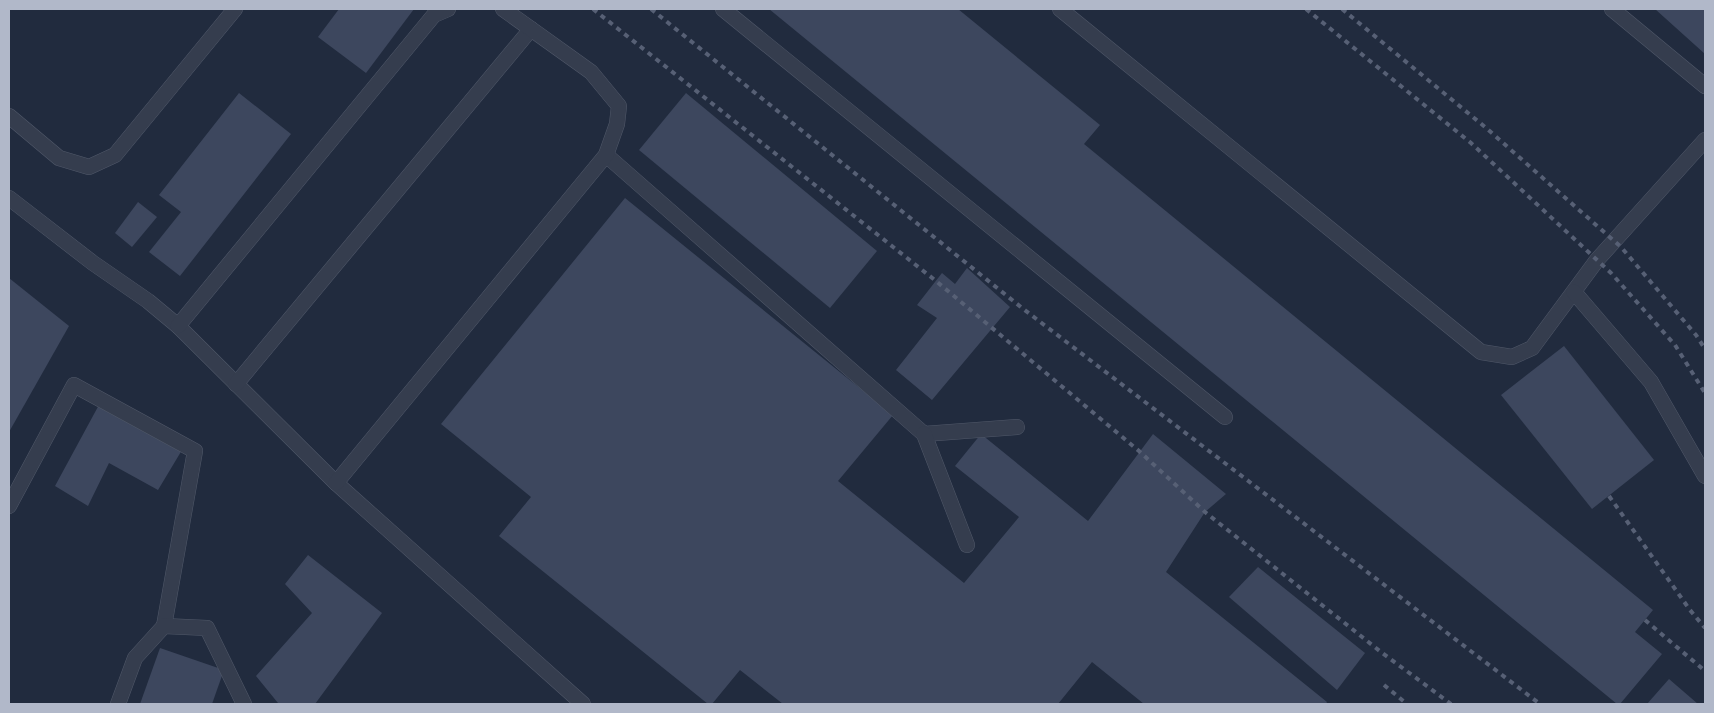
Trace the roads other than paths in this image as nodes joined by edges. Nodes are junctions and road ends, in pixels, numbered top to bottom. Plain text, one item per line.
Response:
1 (235, 9) edge
2 (448, 9) edge
3 (503, 9) edge
4 (723, 9) edge
5 (1060, 9) edge
6 (1612, 9) edge
7 (531, 28) junction
8 (1705, 86) edge
9 (9, 116) edge
10 (1705, 140) edge
11 (606, 155) junction
12 (9, 198) edge
13 (1574, 292) junction
14 (178, 326) junction
15 (236, 384) junction
16 (1225, 417) dead end
17 (1017, 427) dead end
18 (924, 434) junction
19 (1705, 476) edge
20 (336, 483) junction
21 (9, 506) edge
22 (967, 546) dead end
23 (164, 626) junction
24 (118, 704) edge
25 (244, 704) edge
26 (583, 704) edge

1 - 9 lane
2 - 14 lane
3 - 7 lane
4 - 16 lane
5 - 13 lane
6 - 8 lane
7 - 11 lane
7 - 15 lane
10 - 13 lane
11 - 18 lane
11 - 20 lane
12 - 14 lane
13 - 19 lane
14 - 15 lane
15 - 20 lane
17 - 18 lane
18 - 22 lane
20 - 26 lane
21 - 23 lane
23 - 24 lane
23 - 25 lane

